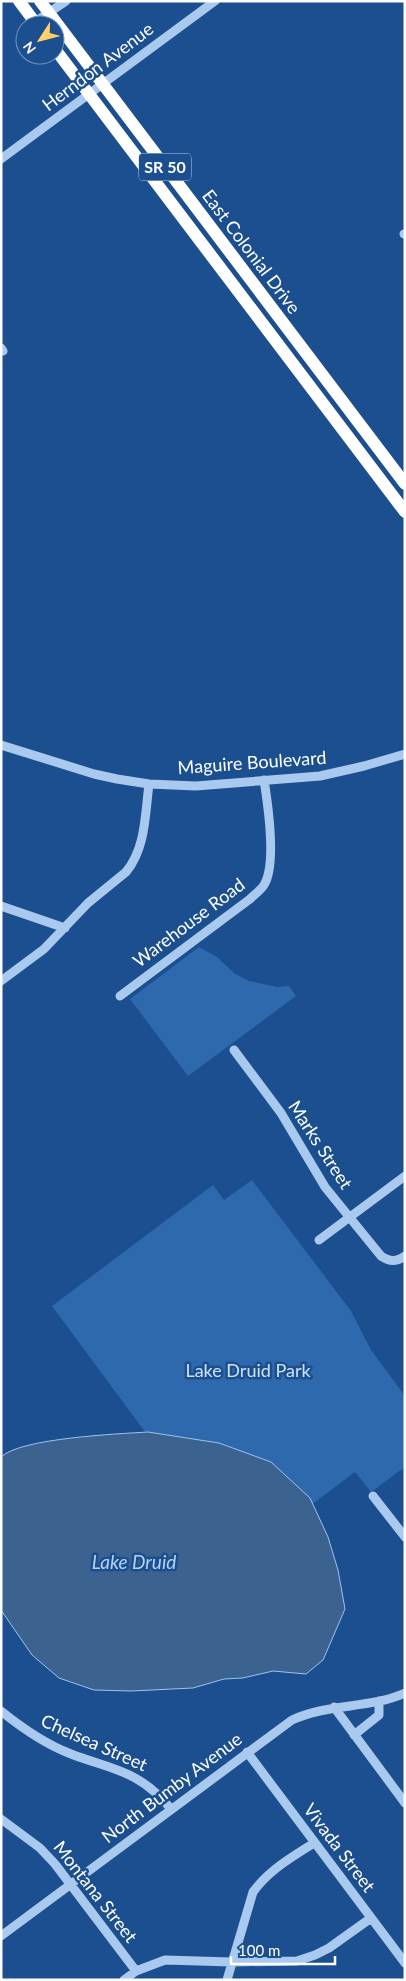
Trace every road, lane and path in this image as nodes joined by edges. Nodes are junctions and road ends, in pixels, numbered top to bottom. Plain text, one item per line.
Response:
1 (20, 1) edge
2 (40, 1) edge
3 (66, 1) edge
4 (215, 1) edge
5 (49, 14) junction
6 (30, 15) edge
7 (65, 62) edge
8 (103, 84) junction
9 (89, 94) junction
10 (1, 159) edge
11 (290, 332) junction
12 (276, 341) junction
13 (349, 439) junction
14 (402, 481) edge
15 (384, 485) junction
16 (405, 495) edge
17 (405, 512) edge
18 (1, 744) edge
19 (405, 749) edge
20 (405, 754) edge
21 (389, 759) junction
22 (264, 780) junction
23 (149, 784) junction
24 (1, 906) edge
25 (65, 928) junction
26 (1, 981) edge
27 (120, 996) dead end
28 (234, 1050) dead end
29 (405, 1176) edge
30 (349, 1217) junction
31 (319, 1240) dead end
32 (405, 1256) edge
33 (373, 1496) dead end
34 (405, 1537) edge
35 (405, 1693) edge
36 (379, 1701) junction
37 (334, 1707) junction
38 (1, 1711) edge
39 (354, 1735) junction
40 (247, 1752) junction
41 (405, 1803) edge
42 (171, 1809) junction
43 (1, 1819) edge
44 (314, 1843) junction
45 (71, 1884) junction
46 (371, 1918) junction
47 (1, 1936) edge
48 (231, 1962) junction
49 (405, 1963) edge
50 (136, 1971) junction
51 (124, 1980) edge
52 (227, 1980) edge

1 - 6 highway
2 - 5 highway, East Colonial Drive / SR 50
3 - 5 street
4 - 8 street, Herndon Avenue
5 - 8 highway, East Colonial Drive / SR 50
7 - 9 highway, East Colonial Drive / SR 50
8 - 9 street, Herndon Avenue
8 - 11 highway, East Colonial Drive / SR 50
9 - 10 street, Herndon Avenue
9 - 12 highway, East Colonial Drive / SR 50
11 - 12 street, East Colonial Drive
11 - 14 highway, East Colonial Drive / SR 50
12 - 13 highway, East Colonial Drive / SR 50
13 - 14 highway
13 - 15 highway, East Colonial Drive / SR 50
15 - 16 highway
15 - 17 highway, East Colonial Drive / SR 50
18 - 23 street, Maguire Boulevard
19 - 21 street, Maguire Boulevard
20 - 21 street, Maguire Boulevard
21 - 22 street, Maguire Boulevard
22 - 23 street, Maguire Boulevard
22 - 27 street, Warehouse Road
23 - 25 street
24 - 25 street
25 - 26 street
28 - 30 street, Marks Street
29 - 30 street
30 - 31 street
30 - 32 street, Marks Street
33 - 34 street
35 - 36 street, North Bumby Avenue
36 - 37 street, North Bumby Avenue
36 - 39 street
37 - 39 street
37 - 40 street, North Bumby Avenue
38 - 42 street, Chelsea Street
39 - 41 street
40 - 42 street, North Bumby Avenue
40 - 44 street, Vivada Street
42 - 45 street, North Bumby Avenue
43 - 45 street, Montana Street
44 - 46 street, Vivada Street
44 - 48 street
45 - 47 street, North Bumby Avenue
45 - 50 street, Montana Street
46 - 48 street
46 - 49 street, Vivada Street
48 - 50 street
48 - 52 street
50 - 51 street

